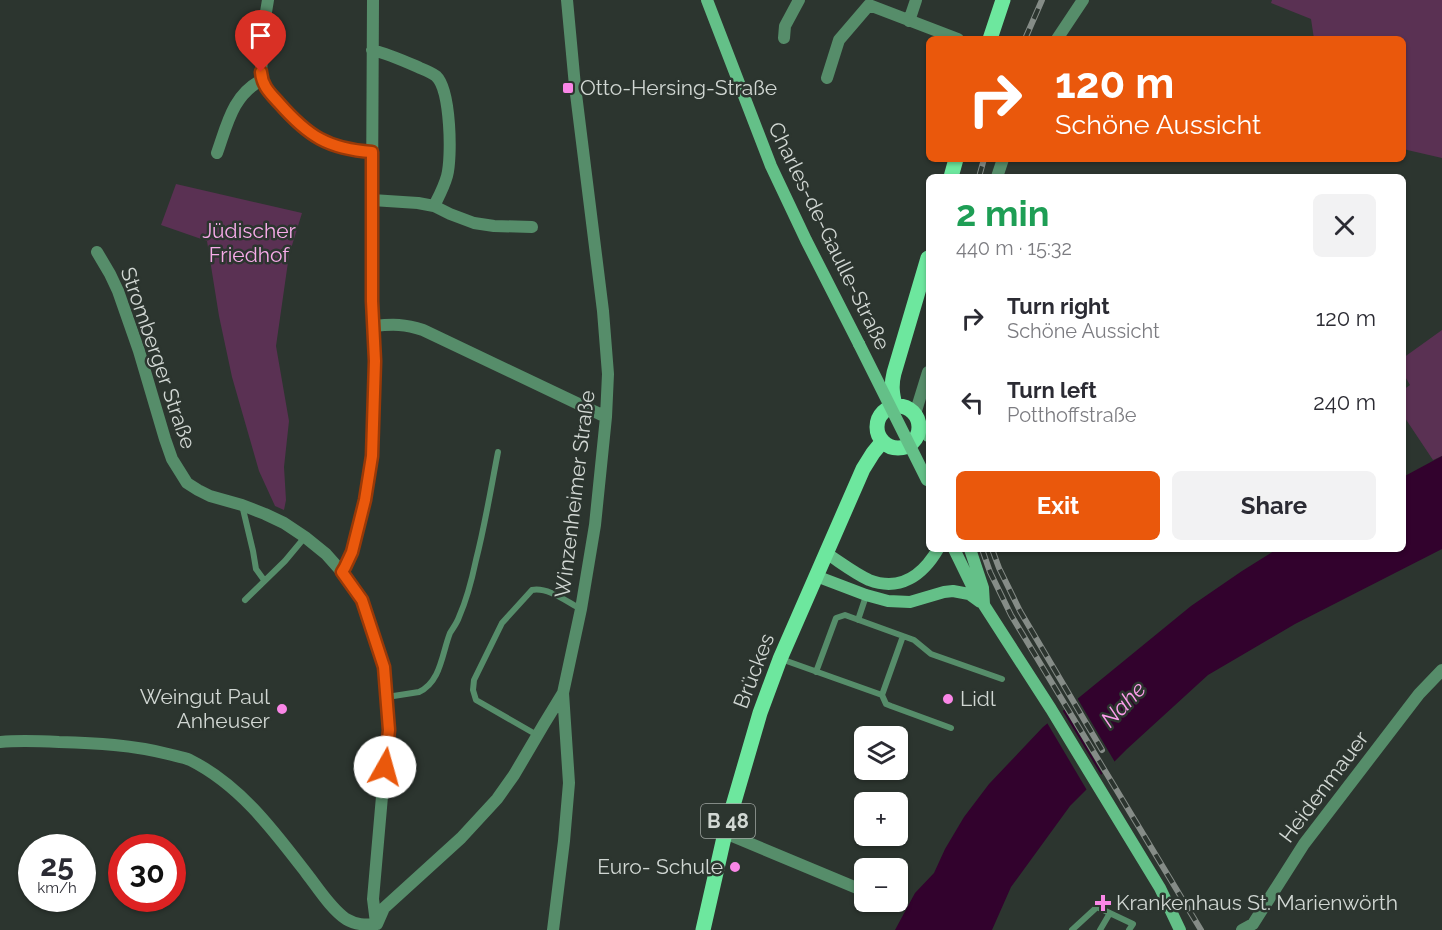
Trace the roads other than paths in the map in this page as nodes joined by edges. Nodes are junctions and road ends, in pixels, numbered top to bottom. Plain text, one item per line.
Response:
1 (268, 0) edge
2 (373, 0) edge
3 (566, 0) edge
4 (707, 0) edge
5 (799, 0) edge
6 (916, 0) edge
7 (1003, 0) edge
8 (1083, 0) edge
9 (909, 21) junction
10 (950, 36) edge
11 (991, 36) edge
12 (1059, 36) edge
13 (784, 38) dead end
14 (372, 50) junction
15 (827, 78) dead end
16 (262, 80) junction
17 (372, 152) junction
18 (218, 153) dead end
19 (372, 200) junction
20 (434, 206) junction
21 (532, 228) dead end
22 (97, 252) dead end
23 (926, 265) edge
24 (374, 326) junction
25 (926, 380) edge
26 (895, 405) junction
27 (606, 417) junction
28 (917, 418) junction
29 (926, 433) edge
30 (882, 442) junction
31 (498, 452) dead end
32 (926, 477) edge
33 (242, 505) junction
34 (305, 537) junction
35 (936, 552) edge
36 (955, 552) edge
37 (971, 552) edge
38 (826, 553) junction
39 (342, 572) junction
40 (816, 576) junction
41 (264, 580) junction
42 (866, 595) junction
43 (245, 600) dead end
44 (984, 605) junction
45 (581, 609) junction
46 (858, 620) junction
47 (903, 636) junction
48 (780, 659) junction
49 (1442, 670) edge
50 (816, 672) junction
51 (1002, 678) dead end
52 (563, 693) junction
53 (882, 695) junction
54 (387, 697) junction
55 (951, 728) dead end
56 (537, 735) junction
57 (0, 742) edge
58 (725, 833) junction
59 (854, 887) edge
60 (1110, 913) junction
61 (377, 927) edge
62 (1179, 929) edge
63 (553, 930) edge
64 (703, 930) edge
65 (1072, 930) edge
66 (1100, 930) edge
67 (1129, 930) edge
68 (1242, 930) edge

1 - 16 street
2 - 14 street
3 - 27 street, Winzenheimer Straße
4 - 32 street, Charles-de-Gaulle-Straße, bridge
5 - 13 street
6 - 9 street
7 - 11 main road
8 - 12 street
9 - 10 street
9 - 15 street
14 - 17 street
14 - 20 street
16 - 17 street
16 - 18 street
17 - 19 street
19 - 20 street
19 - 24 street
20 - 21 street
22 - 33 street, Stromberger Straße
23 - 26 main road
24 - 27 street
24 - 39 street
25 - 28 street
26 - 28 main road
26 - 30 main road
27 - 45 street, Winzenheimer Straße
28 - 29 street
28 - 30 main road
30 - 38 main road, Brückes / B 48
31 - 54 lane
33 - 34 street, Stromberger Straße
33 - 41 lane
34 - 39 street, Stromberger Straße
34 - 41 lane
35 - 38 street
36 - 44 street
37 - 44 street
38 - 40 main road, Brückes / B 48
39 - 54 street, Stromberger Straße
40 - 42 street
40 - 48 main road, Brückes / B 48
41 - 43 lane
42 - 44 street
42 - 46 lane
44 - 62 street
45 - 52 street, Winzenheimer Straße
45 - 56 lane
46 - 47 lane
46 - 50 lane
47 - 51 lane
47 - 53 lane
48 - 50 lane
48 - 58 main road, Brückes / B 48
49 - 68 street, Heidenmauer
50 - 53 lane
52 - 56 street, Winzenheimer Straße
52 - 63 street
53 - 55 lane
54 - 61 street, Stromberger Straße
56 - 61 street, Winzenheimer Straße
57 - 61 street
58 - 59 street
58 - 64 main road, Brückes / B 48
60 - 65 lane
60 - 66 lane
60 - 67 lane

